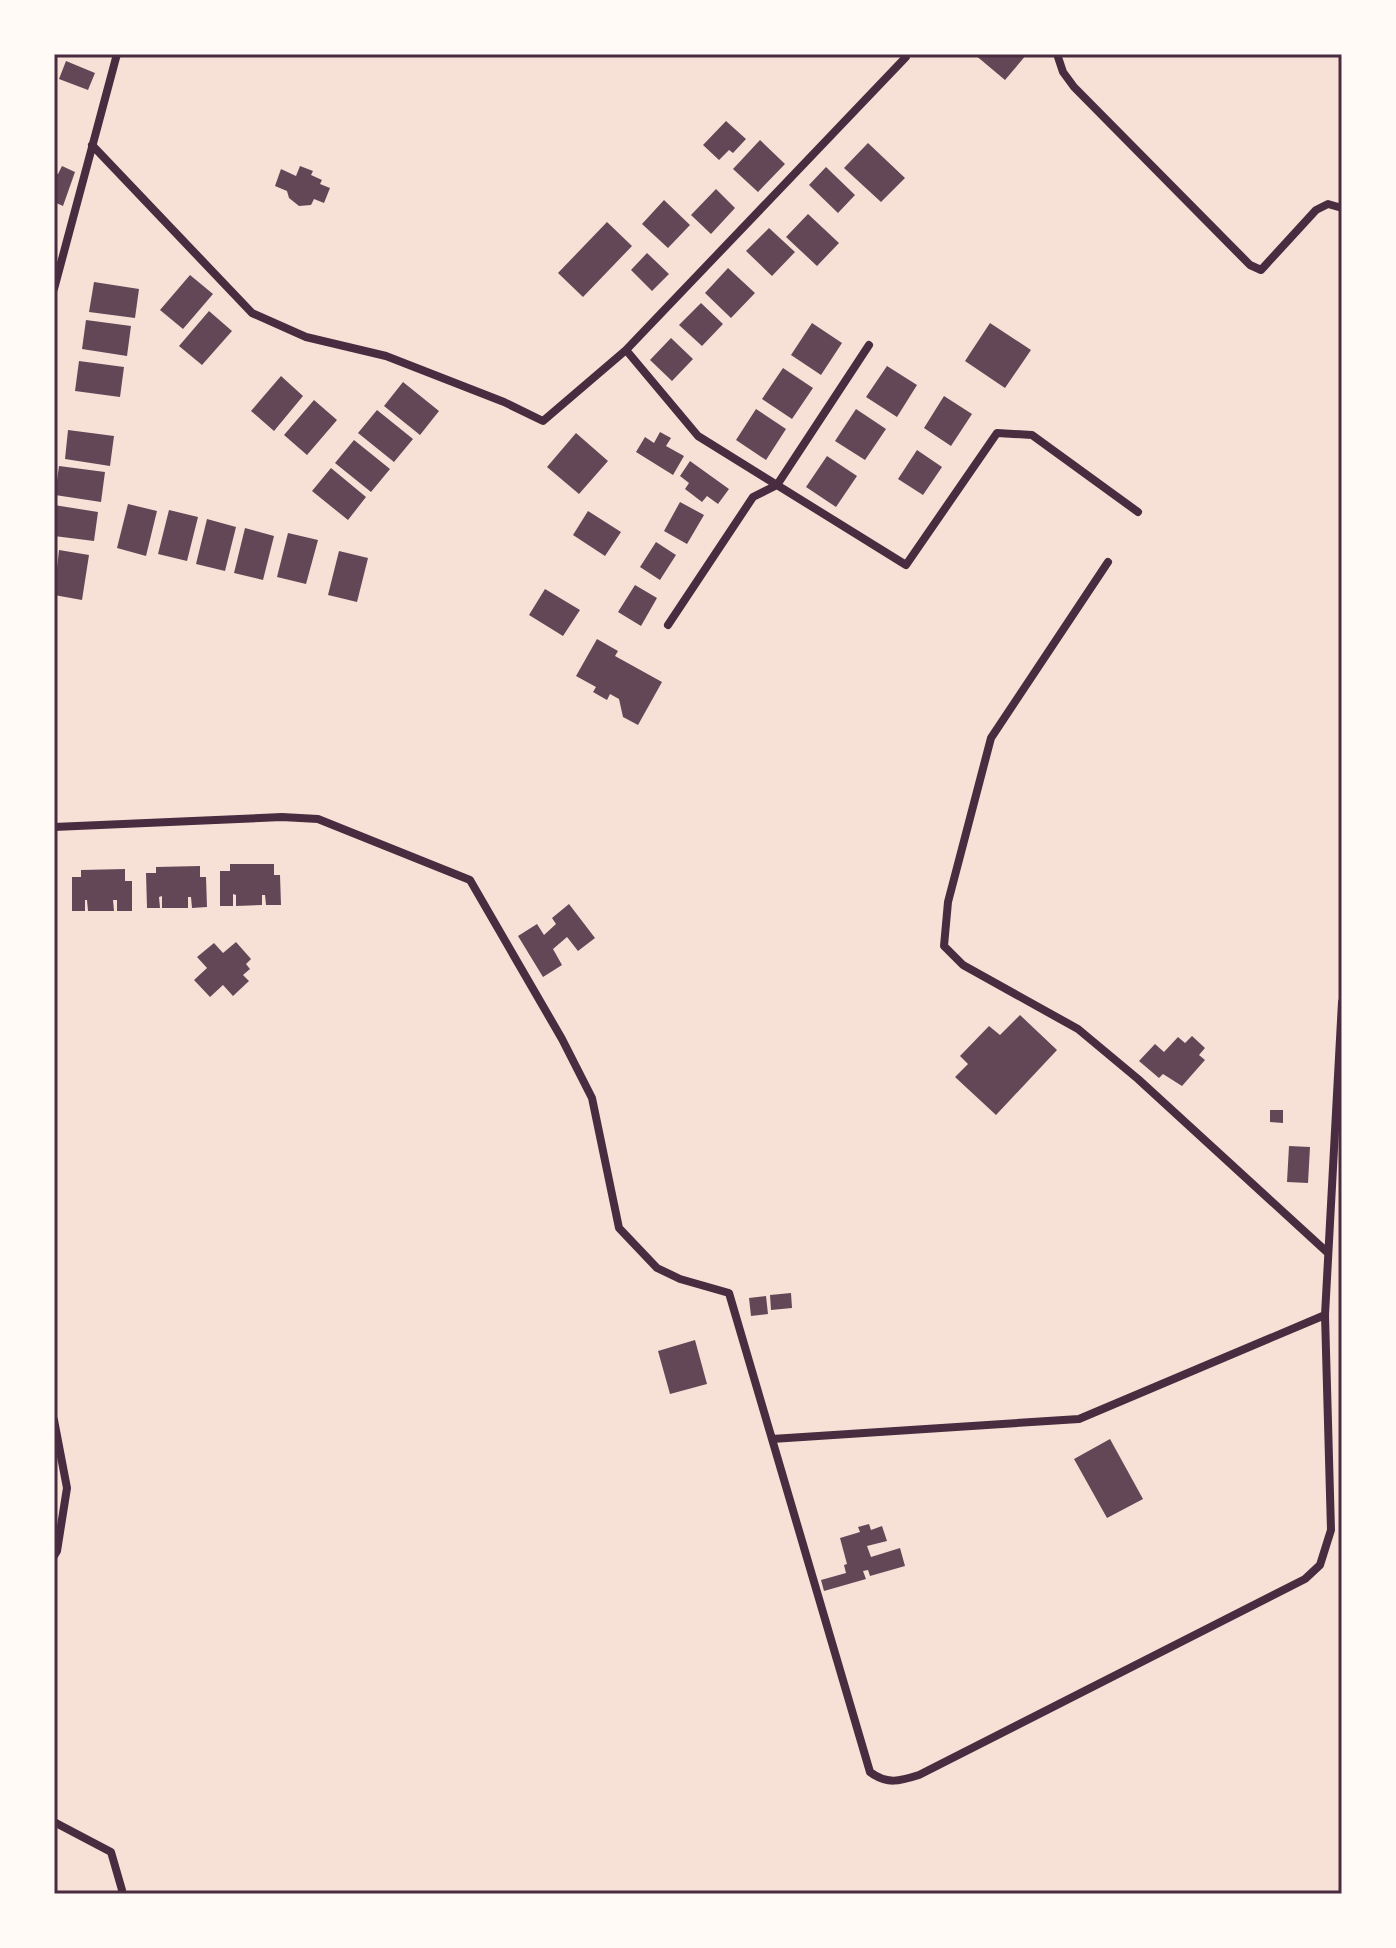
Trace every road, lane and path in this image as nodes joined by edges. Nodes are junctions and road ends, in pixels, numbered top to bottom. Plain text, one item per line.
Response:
1 (117, 54) edge
2 (904, 54) edge
3 (1057, 54) edge
4 (92, 145) junction
5 (1342, 208) edge
6 (54, 289) edge
7 (869, 345) dead end
8 (626, 350) junction
9 (777, 485) junction
10 (1138, 512) dead end
11 (1108, 562) dead end
12 (668, 625) dead end
13 (54, 827) edge
14 (1342, 1002) edge
15 (1328, 1253) junction
16 (1325, 1315) junction
17 (54, 1420) edge
18 (772, 1439) junction
19 (54, 1556) edge
20 (54, 1822) edge
21 (121, 1894) edge

1 - 4 street
2 - 8 street
3 - 5 street
4 - 6 street
4 - 8 street
7 - 9 street
8 - 9 street
9 - 10 street
9 - 12 street
11 - 15 street
13 - 18 street
14 - 15 street
15 - 16 street
16 - 18 street
16 - 18 street
17 - 19 street
20 - 21 street

